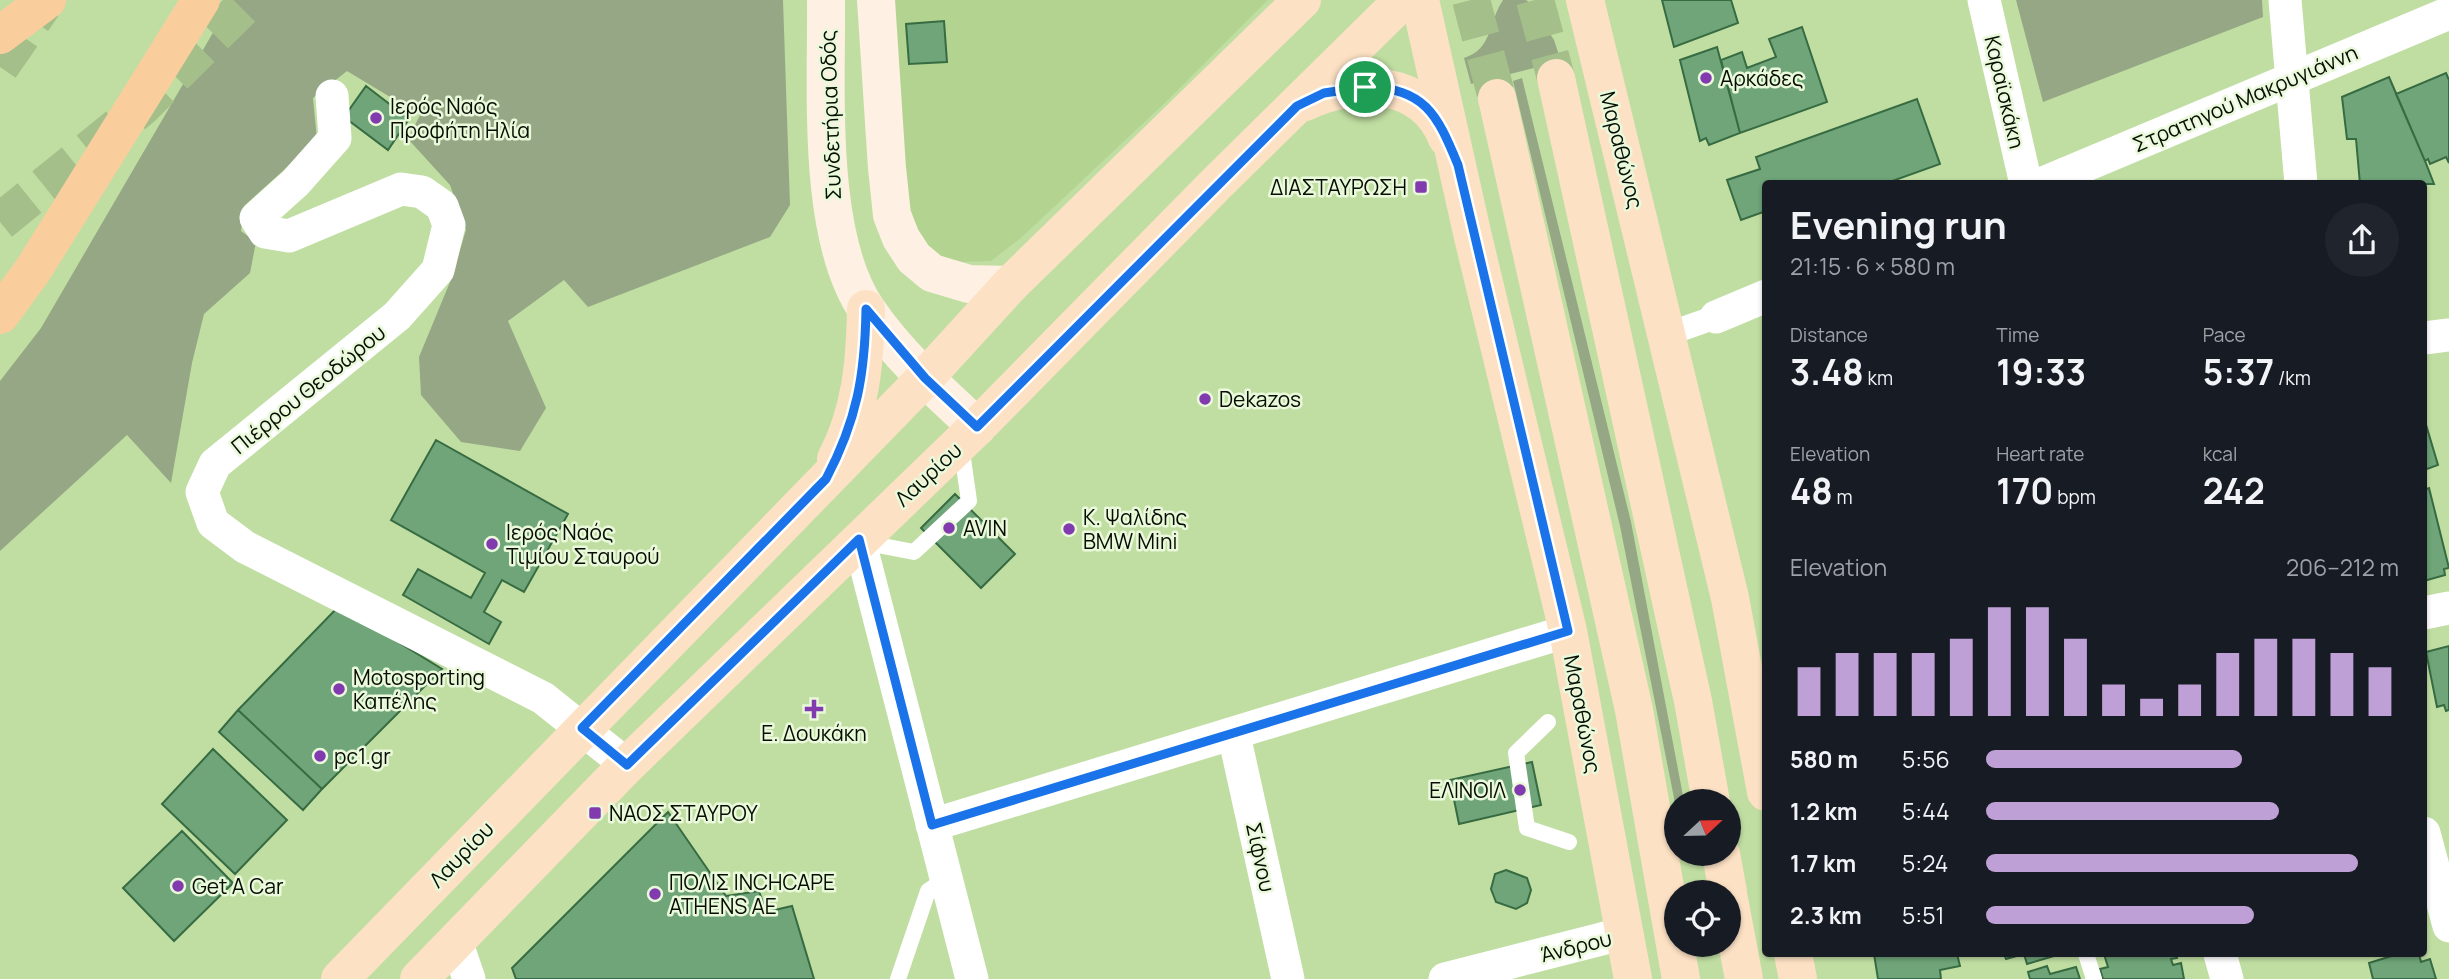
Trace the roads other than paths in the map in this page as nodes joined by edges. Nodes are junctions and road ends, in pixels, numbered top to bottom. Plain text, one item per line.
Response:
1 (47, 0) edge
2 (201, 0) edge
3 (826, 0) edge
4 (876, 0) edge
5 (1302, 0) edge
6 (1403, 0) edge
7 (1420, 0) edge
8 (1559, 0) edge
9 (1584, 0) edge
10 (1984, 0) edge
11 (2285, 0) edge
12 (2449, 13) edge
13 (0, 35) edge
14 (1595, 44) junction
15 (2292, 77) junction
16 (1556, 78) tunnel mouth
17 (332, 96) dead end
18 (1497, 98) tunnel mouth
19 (1297, 106) junction
20 (1458, 165) junction
21 (2025, 180) edge
22 (2050, 180) edge
23 (2301, 180) edge
24 (1010, 285) junction
25 (1762, 298) edge
26 (866, 309) junction
27 (0, 316) edge
28 (1716, 317) joint
29 (1668, 334) junction
30 (2449, 335) edge
31 (2427, 338) edge
32 (925, 378) junction
33 (969, 435) junction
34 (826, 479) junction
35 (860, 540) junction
36 (2449, 608) edge
37 (2427, 612) edge
38 (1568, 631) junction
39 (1756, 673) edge
40 (1548, 722) dead end
41 (582, 728) junction
42 (1234, 735) junction
43 (1762, 744) edge
44 (627, 765) junction
45 (1709, 789) edge
46 (932, 825) junction
47 (1569, 842) dead end
48 (2427, 842) edge
49 (946, 879) junction
50 (2445, 893) edge
51 (2449, 926) edge
52 (1625, 933) junction
53 (456, 941) junction
54 (1740, 957) edge
55 (1794, 957) edge
56 (2087, 957) edge
57 (2221, 957) edge
58 (340, 979) edge
59 (419, 979) edge
60 (469, 979) edge
61 (898, 979) edge
62 (972, 979) edge
63 (1288, 979) edge
64 (1446, 979) edge
65 (1633, 979) edge
66 (1681, 979) edge
67 (1744, 979) edge
68 (1798, 979) edge
69 (2094, 979) edge
70 (2227, 979) edge

1 - 13 highway
2 - 27 highway
3 - 26 main road, Συνδετήρια Οδός
4 - 24 main road
5 - 24 main road, Λαυρίου
6 - 19 main road, Λαυρίου
7 - 20 main road, Μαραθώνος
8 - 14 main road
9 - 14 main road, Μαραθώνος
10 - 21 street, Καραϊσκάκη
11 - 15 street
12 - 15 street, Στρατηγού Μακρυγιάννη
14 - 29 main road, Μαραθώνος
15 - 22 street, Στρατηγού Μακρυγιάννη
15 - 23 street
16 - 45 main road
17 - 41 street, Πιέρρου Θεοδώρου
18 - 66 main road
19 - 20 main road
19 - 33 main road, Λαυρίου
20 - 38 main road, Μαραθώνος
24 - 32 main road, Λαυρίου
25 - 28 street
26 - 32 main road, Συνδετήρια Οδός
26 - 34 main road
28 - 29 street
29 - 39 main road, Μαραθώνος
30 - 31 street
32 - 33 main road, Συνδετήρια Οδός
32 - 34 main road, Λαυρίου
33 - 35 main road, Λαυρίου
34 - 41 main road, Λαυρίου
35 - 44 main road, Λαυρίου
35 - 46 street
36 - 37 street
38 - 42 street
38 - 52 main road, Μαραθώνος
39 - 43 main road, Μαραθώνος
40 - 47 lane
41 - 44 street
41 - 58 main road, Λαυρίου
42 - 46 street
42 - 63 street, Σίφνου
44 - 53 main road, Λαυρίου
46 - 49 street
48 - 50 street
49 - 61 lane
49 - 62 street
50 - 51 street
52 - 64 street, Άνδρου
52 - 65 main road, Μαραθώνος
53 - 59 main road, Λαυρίου
53 - 60 street
54 - 67 main road
55 - 68 main road
56 - 69 lane
57 - 70 street

